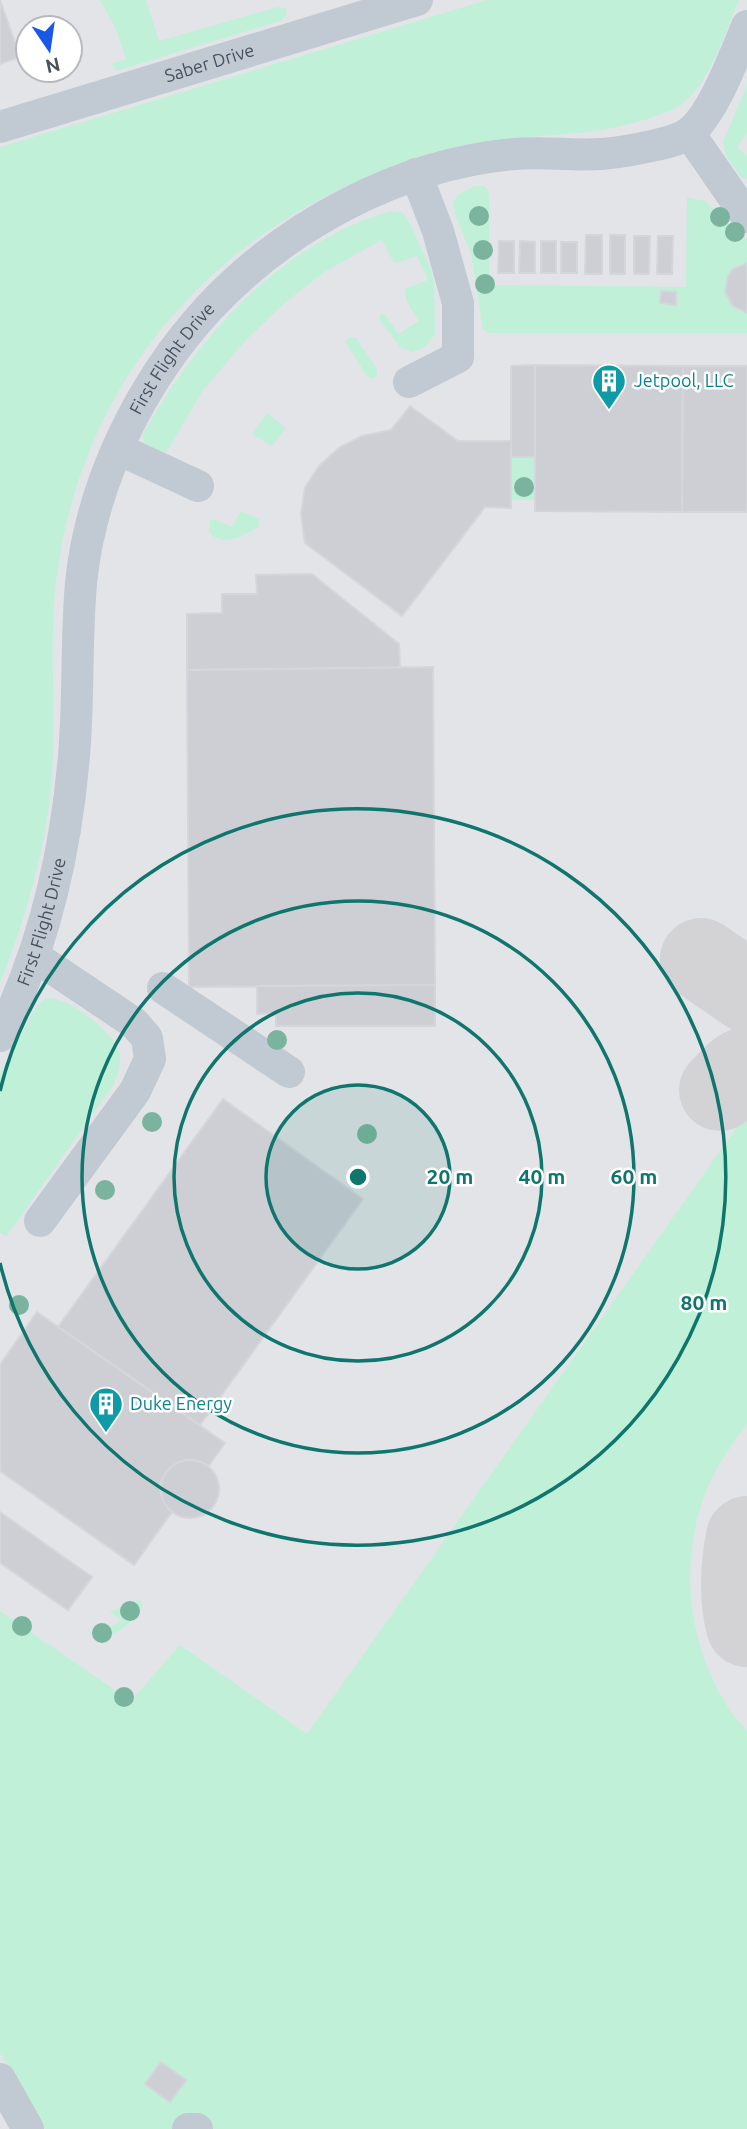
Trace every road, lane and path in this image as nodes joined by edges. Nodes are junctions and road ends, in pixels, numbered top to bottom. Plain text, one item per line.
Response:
1 (417, 0) edge
2 (747, 26) edge
3 (0, 127) edge
4 (689, 133) junction
5 (416, 174) junction
6 (745, 208) edge
7 (409, 382) dead end
8 (118, 449) junction
9 (198, 486) dead end
10 (34, 957) junction
11 (163, 988) dead end
12 (0, 1036) edge
13 (289, 1072) dead end
14 (40, 1221) dead end
15 (0, 2079) edge
16 (28, 2129) edge
17 (188, 2129) edge
18 (197, 2129) edge

1 - 3 street, Saber Drive
2 - 4 street
4 - 5 street, First Flight Drive
4 - 6 street
5 - 7 street
5 - 8 street, First Flight Drive
8 - 9 street
8 - 10 street, First Flight Drive
10 - 12 street, First Flight Drive
10 - 14 street
11 - 13 street
15 - 16 street
17 - 18 street

